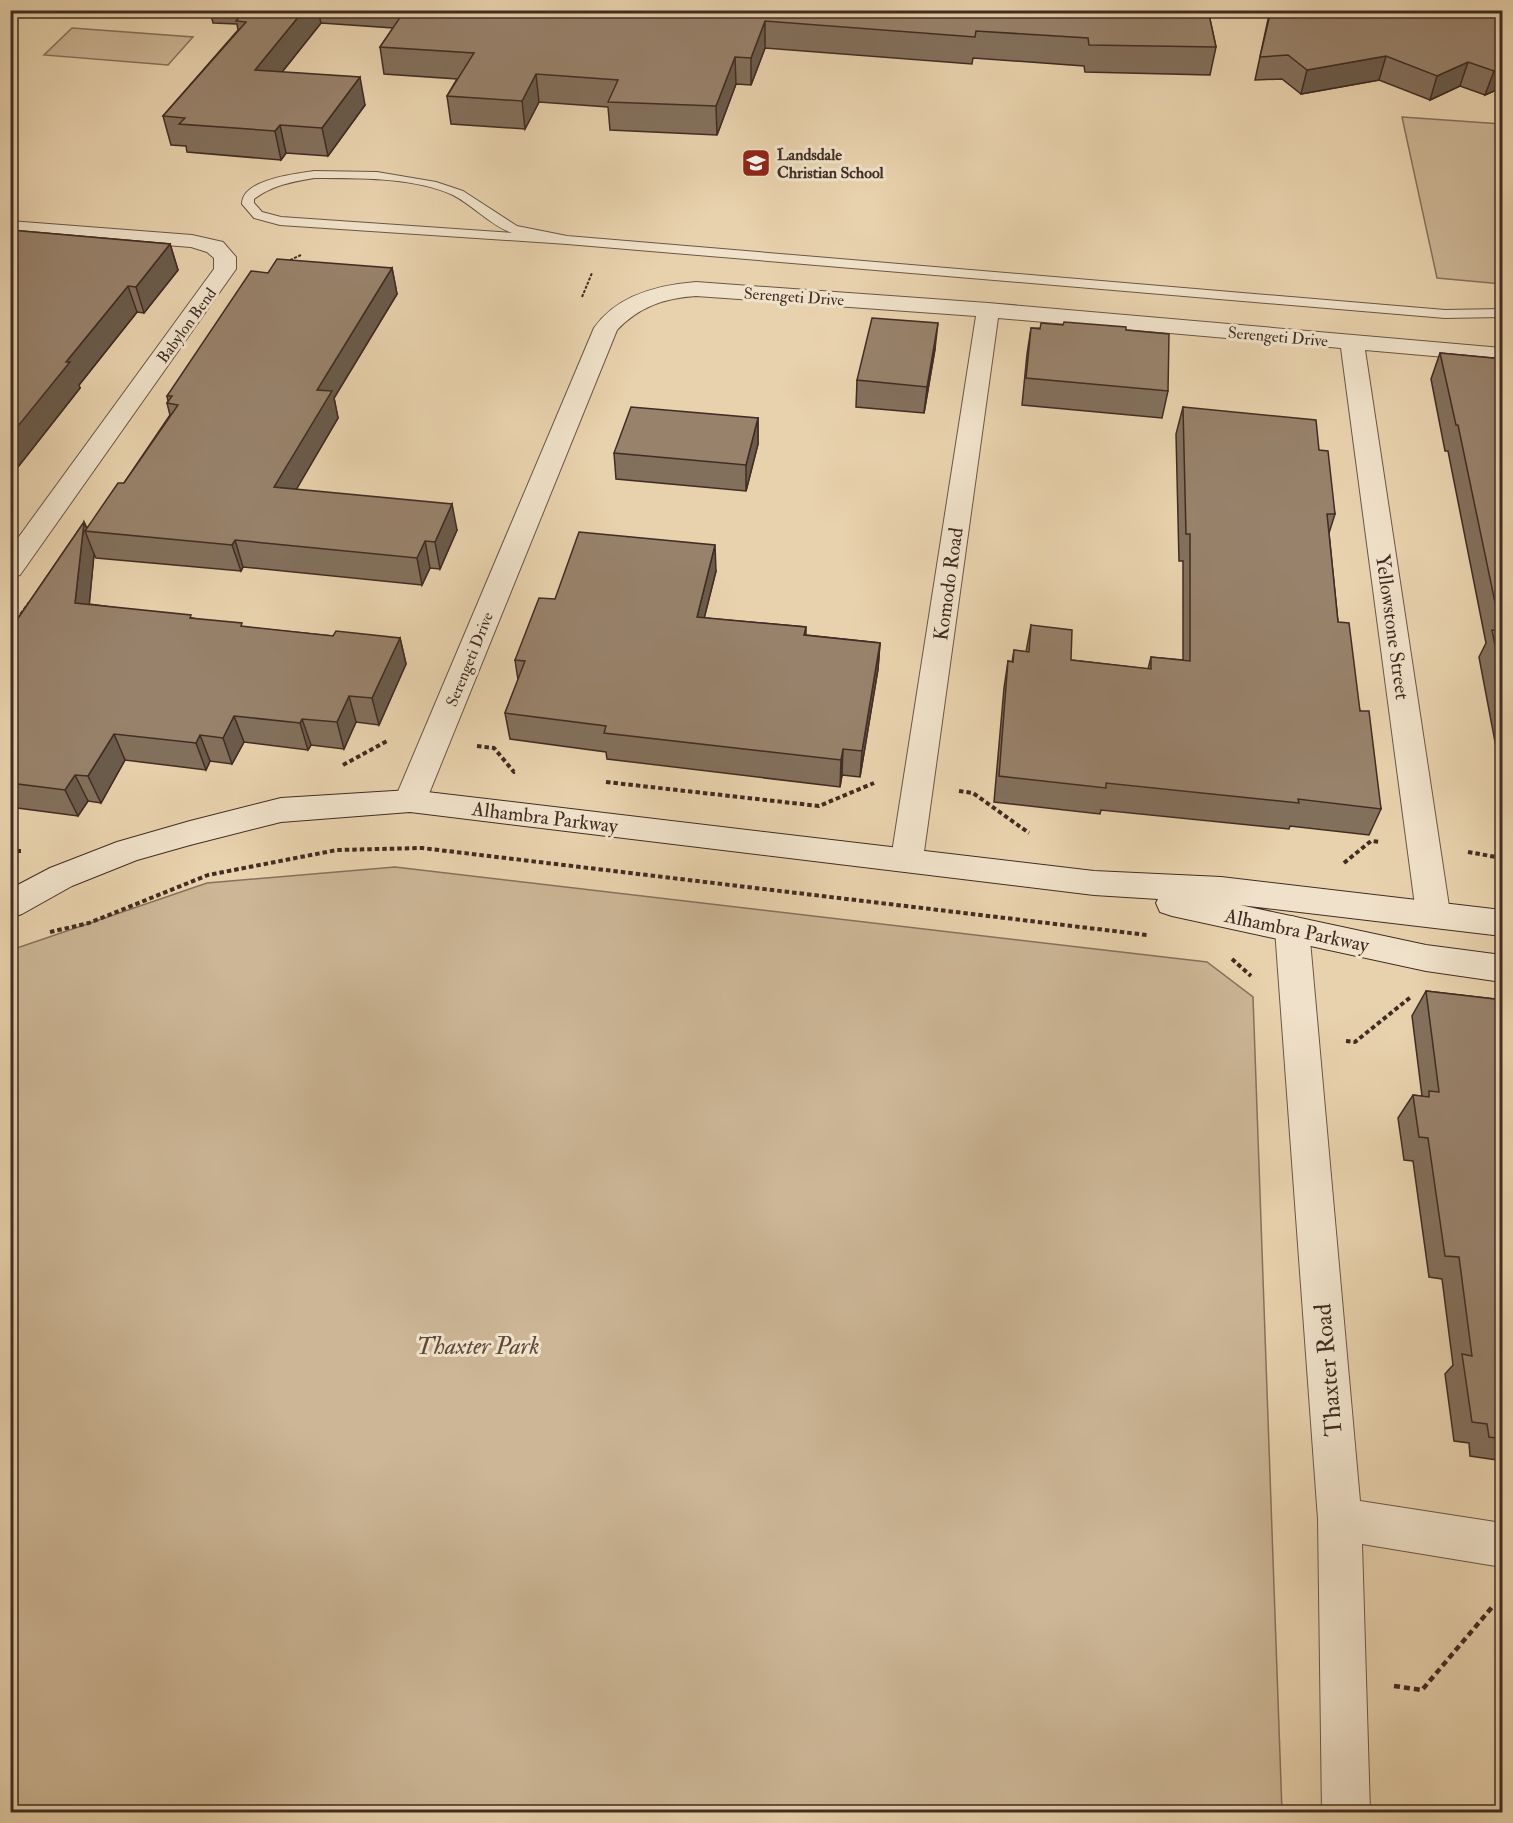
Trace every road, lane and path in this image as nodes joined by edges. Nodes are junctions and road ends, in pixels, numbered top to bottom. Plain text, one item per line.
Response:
1 (10, 227) edge
2 (567, 240) junction
3 (593, 271) dead end
4 (579, 304) dead end
5 (988, 310) junction
6 (1503, 313) edge
7 (1352, 342) junction
8 (1503, 355) edge
9 (10, 570) edge
10 (393, 737) dead end
11 (339, 767) dead end
12 (410, 801) junction
13 (10, 851) edge
14 (21, 851) dead end
15 (907, 859) junction
16 (1094, 883) junction
17 (10, 905) edge
18 (1433, 913) junction
19 (1503, 923) edge
20 (1292, 929) junction
21 (44, 933) dead end
22 (1155, 936) dead end
23 (1230, 957) dead end
24 (1503, 969) edge
25 (1254, 978) dead end
26 (1423, 997) dead end
27 (1301, 1036) junction
28 (1340, 1519) junction
29 (1503, 1545) edge
30 (1503, 1607) edge
31 (1343, 1678) junction
32 (1346, 1812) edge

1 - 9 street, Babylon Bend
2 - 2 lane
2 - 6 lane
3 - 4 path
5 - 7 street, Serengeti Drive
5 - 12 street, Serengeti Drive
5 - 15 street, Komodo Road
7 - 8 street, Serengeti Drive
7 - 18 street, Yellowstone Street
10 - 11 path
12 - 15 street, Alhambra Parkway
12 - 17 street, Alhambra Parkway
13 - 14 path
15 - 16 street, Alhambra Parkway
16 - 18 street, Alhambra Parkway
16 - 20 street, Alhambra Parkway
18 - 19 street, Alhambra Parkway
20 - 24 street, Alhambra Parkway
20 - 27 street, Thaxter Road
21 - 22 path
23 - 25 path
26 - 27 path
27 - 28 street, Thaxter Road
28 - 29 street
28 - 31 street, Thaxter Road
30 - 31 path
31 - 32 street, Thaxter Road

